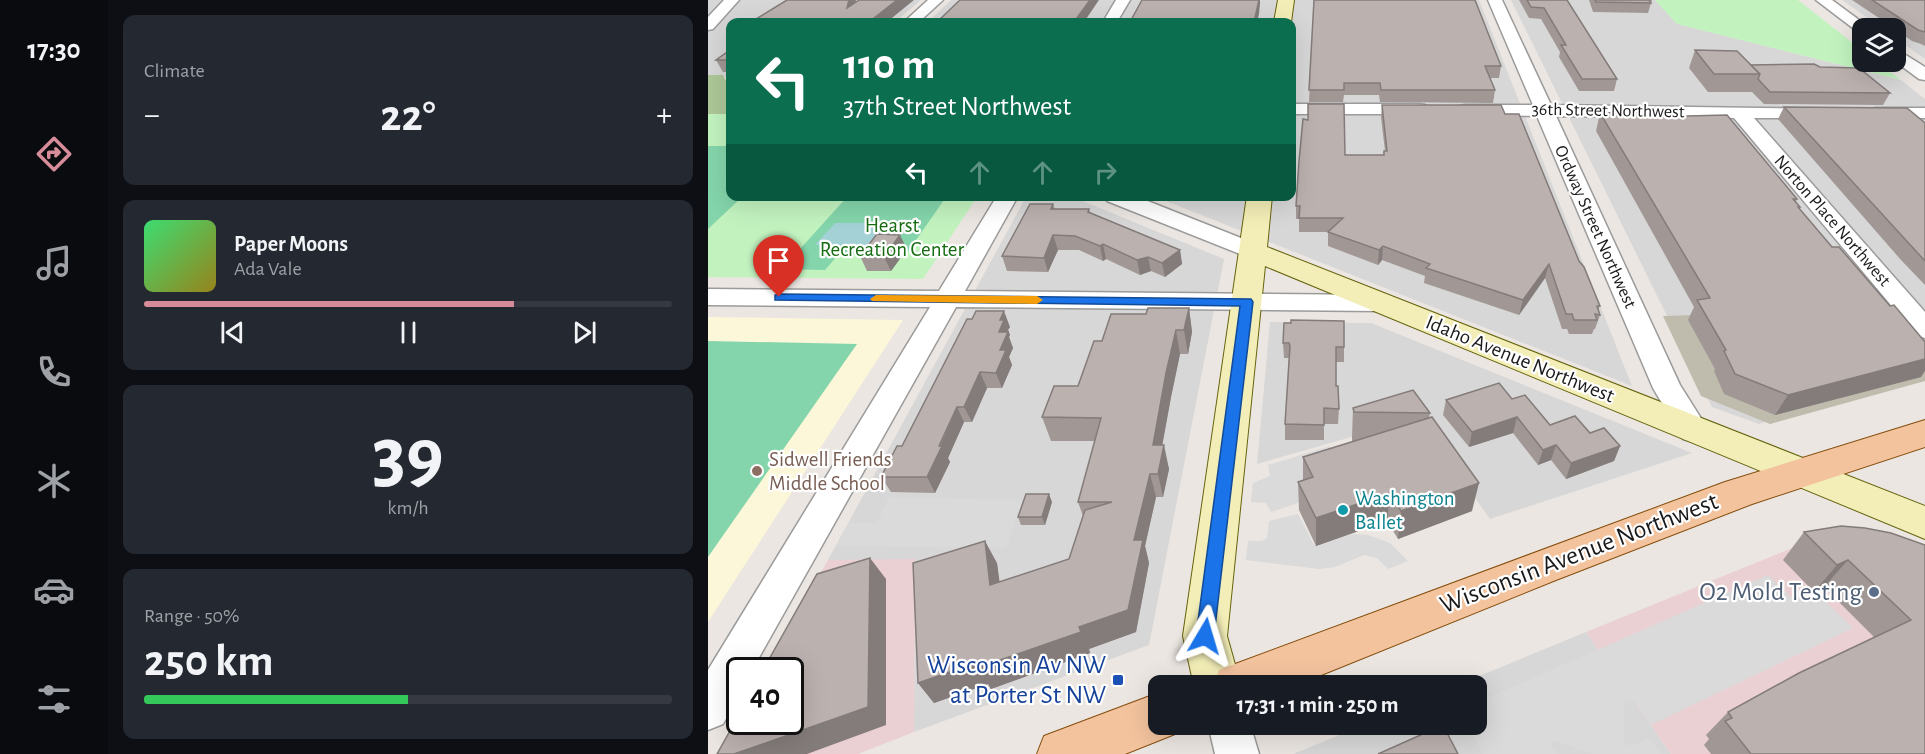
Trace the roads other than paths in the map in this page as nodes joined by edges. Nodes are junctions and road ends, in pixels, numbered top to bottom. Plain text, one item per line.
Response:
1 (732, 0) edge
2 (936, 0) edge
3 (1124, 0) edge
4 (1286, 0) edge
5 (1495, 0) edge
6 (1823, 0) edge
7 (916, 18) edge
8 (1113, 18) edge
9 (1284, 18) edge
10 (1852, 21) edge
11 (708, 26) edge
12 (1906, 61) edge
13 (1925, 75) edge
14 (1296, 109) edge
15 (1543, 110) junction
16 (1739, 112) junction
17 (1925, 113) edge
18 (1005, 201) edge
19 (1128, 201) edge
20 (1259, 201) edge
21 (1253, 251) junction
22 (708, 297) edge
23 (948, 300) junction
24 (1247, 302) junction
25 (1381, 303) junction
26 (1925, 329) edge
27 (1667, 388) junction
28 (1634, 404) junction
29 (1694, 431) junction
30 (1925, 433) edge
31 (1802, 472) junction
32 (1925, 523) edge
33 (1215, 675) edge
34 (1264, 675) edge
35 (708, 709) edge
36 (1148, 721) edge
37 (1232, 735) edge
38 (1062, 754) edge
39 (1237, 754) edge

1 - 11 street
2 - 7 street
3 - 8 street
4 - 9 street
5 - 15 street, Ordway Street Northwest
6 - 10 street
12 - 13 street
14 - 15 street, 36th Street Northwest
15 - 16 street, 36th Street Northwest
15 - 27 street, Ordway Street Northwest
16 - 17 street, 36th Street Northwest
16 - 26 street, Norton Place Northwest
18 - 23 street
19 - 21 street, Idaho Avenue Northwest
20 - 21 street
21 - 24 street
21 - 25 street, Idaho Avenue Northwest
22 - 23 street
23 - 24 street
23 - 35 street
24 - 25 street
24 - 33 street
25 - 28 street, Idaho Avenue Northwest
27 - 28 street
27 - 29 street, Ordway Street Northwest
28 - 29 street, Idaho Avenue Northwest
29 - 31 street, Idaho Avenue Northwest
30 - 31 main road, Wisconsin Avenue Northwest
31 - 32 street, Idaho Avenue Northwest
31 - 34 main road, Wisconsin Avenue Northwest
36 - 38 main road
37 - 39 street

